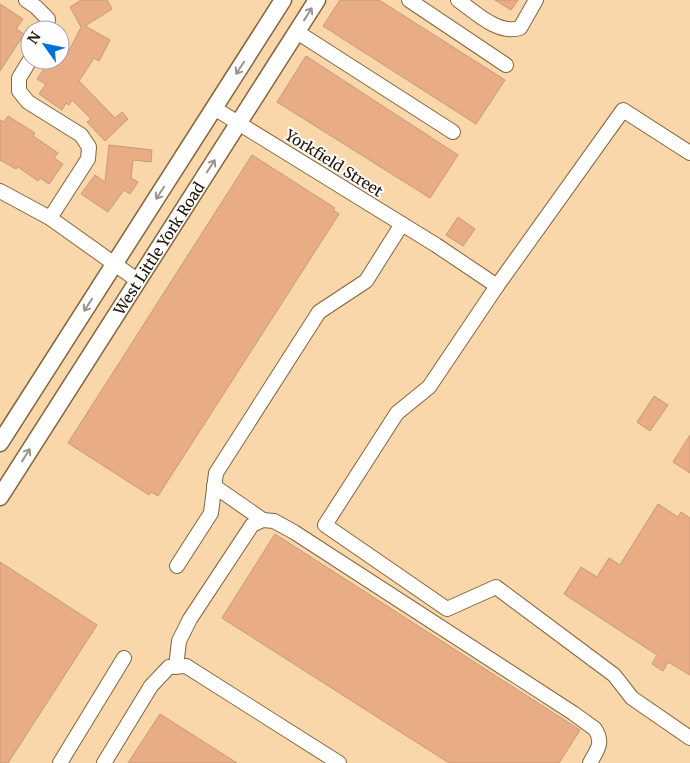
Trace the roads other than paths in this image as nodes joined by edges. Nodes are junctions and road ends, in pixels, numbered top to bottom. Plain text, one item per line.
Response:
1 (26, 0) edge
2 (284, 0) edge
3 (317, 0) edge
4 (410, 0) edge
5 (458, 0) edge
6 (536, 0) edge
7 (48, 20) edge
8 (297, 32) junction
9 (506, 65) dead end
10 (24, 70) edge
11 (214, 108) junction
12 (239, 123) junction
13 (453, 132) dead end
14 (690, 153) edge
15 (0, 191) edge
16 (50, 218) junction
17 (402, 224) junction
18 (114, 264) junction
19 (137, 280) junction
20 (497, 286) junction
21 (0, 443) edge
22 (5, 478) edge
23 (214, 486) junction
24 (0, 497) edge
25 (263, 520) junction
26 (177, 566) dead end
27 (124, 658) dead end
28 (176, 667) junction
29 (690, 738) edge
30 (60, 763) edge
31 (104, 763) edge
32 (339, 763) edge
33 (590, 763) edge

1 - 7 street
2 -> 11 main road, West Little York Road
8 -> 3 main road, West Little York Road
4 - 9 street
5 - 6 street
8 - 12 main road, West Little York Road
8 - 13 street
10 - 16 street
11 - 12 street, Yorkfield Street
11 -> 18 main road, West Little York Road
12 - 17 street, Yorkfield Street
19 -> 12 main road, West Little York Road
14 - 20 street
15 - 16 street
16 - 18 street
17 - 20 street, Yorkfield Street
17 - 23 street
18 - 19 street
18 -> 21 main road, West Little York Road
22 -> 19 main road, West Little York Road
20 - 29 street
22 - 24 main road, West Little York Road
23 - 25 street
23 - 26 street
25 - 28 street
25 - 33 street
27 - 30 street
28 - 31 street
28 - 32 street

